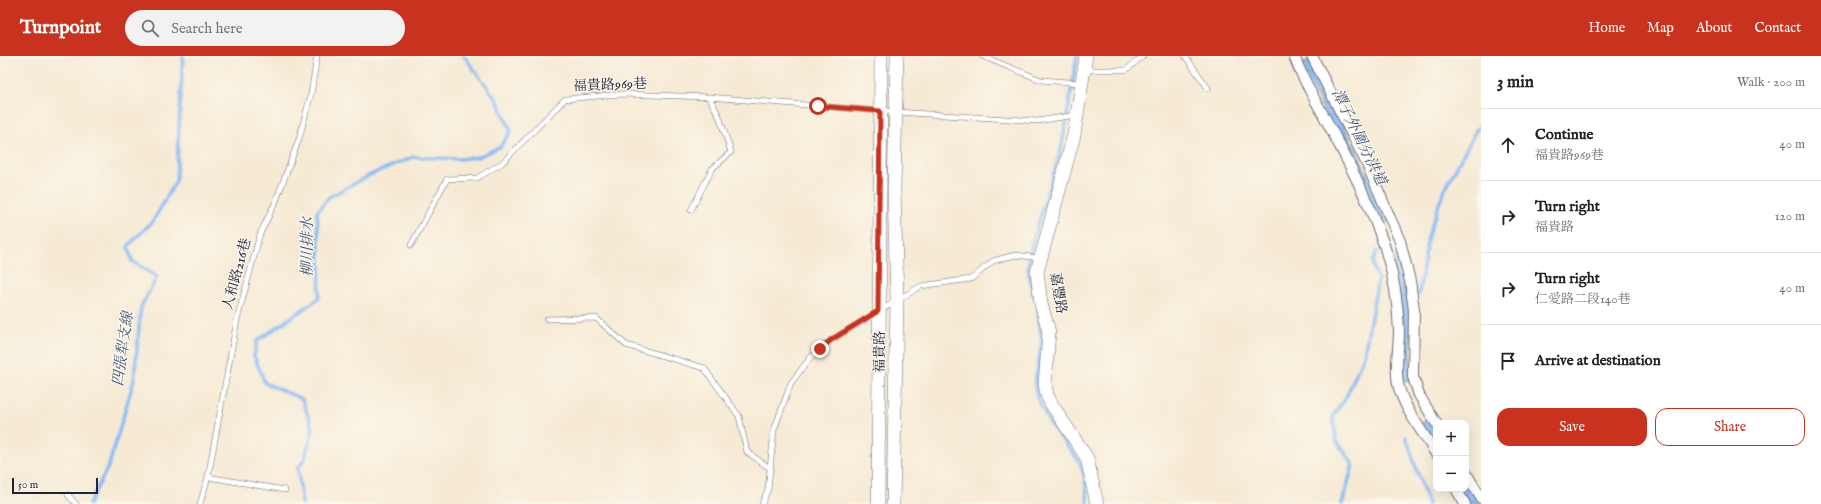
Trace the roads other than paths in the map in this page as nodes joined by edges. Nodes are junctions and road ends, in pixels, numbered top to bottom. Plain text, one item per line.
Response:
1 (317, 56) edge
2 (881, 56) edge
3 (896, 56) edge
4 (982, 56) edge
5 (1086, 56) edge
6 (1143, 56) edge
7 (1185, 56) edge
8 (1294, 56) edge
9 (1312, 56) edge
10 (1084, 70) junction
11 (1081, 83) junction
12 (1208, 88) dead end
13 (709, 97) junction
14 (880, 111) junction
15 (895, 111) junction
16 (1076, 115) junction
17 (691, 210) dead end
18 (1398, 238) junction
19 (1384, 243) junction
20 (411, 245) dead end
21 (1040, 258) junction
22 (897, 300) junction
23 (878, 311) junction
24 (547, 320) dead end
25 (1421, 398) junction
26 (1407, 406) junction
27 (1434, 420) edge
28 (1433, 449) edge
29 (771, 470) junction
30 (208, 477) junction
31 (1469, 478) edge
32 (285, 490) dead end
33 (1458, 492) edge
34 (68, 495) dead end
35 (1481, 498) edge
36 (76, 504) edge
37 (200, 504) edge
38 (762, 504) edge
39 (878, 504) edge
40 (893, 504) edge
41 (1097, 504) edge
42 (1465, 504) edge

1 - 30 lane, 人和路216巷
2 - 14 street, 福貴路
3 - 15 street, 福貴路
4 - 11 lane
5 - 10 street, 嘉豐路
6 - 10 lane
7 - 12 lane
8 - 19 street
9 - 18 street
10 - 11 street, 嘉豐路
11 - 16 street, 嘉豐路
13 - 14 lane, 福貴路969巷
13 - 17 lane
13 - 20 lane, 福貴路969巷
14 - 15 lane, 福貴路969巷
14 - 23 street, 福貴路
15 - 16 lane, 福貴路969巷
15 - 22 street, 福貴路
16 - 21 street, 嘉豐路
18 - 19 street
18 - 25 street
19 - 26 street
21 - 22 lane
21 - 41 street, 嘉豐路
22 - 23 lane
22 - 40 street, 福貴路
23 - 29 lane
23 - 39 street, 福貴路
24 - 29 lane
25 - 26 street
25 - 27 street
26 - 28 street
29 - 38 lane
30 - 32 lane
30 - 37 lane, 人和路216巷
31 - 35 street
33 - 42 street
34 - 36 lane

